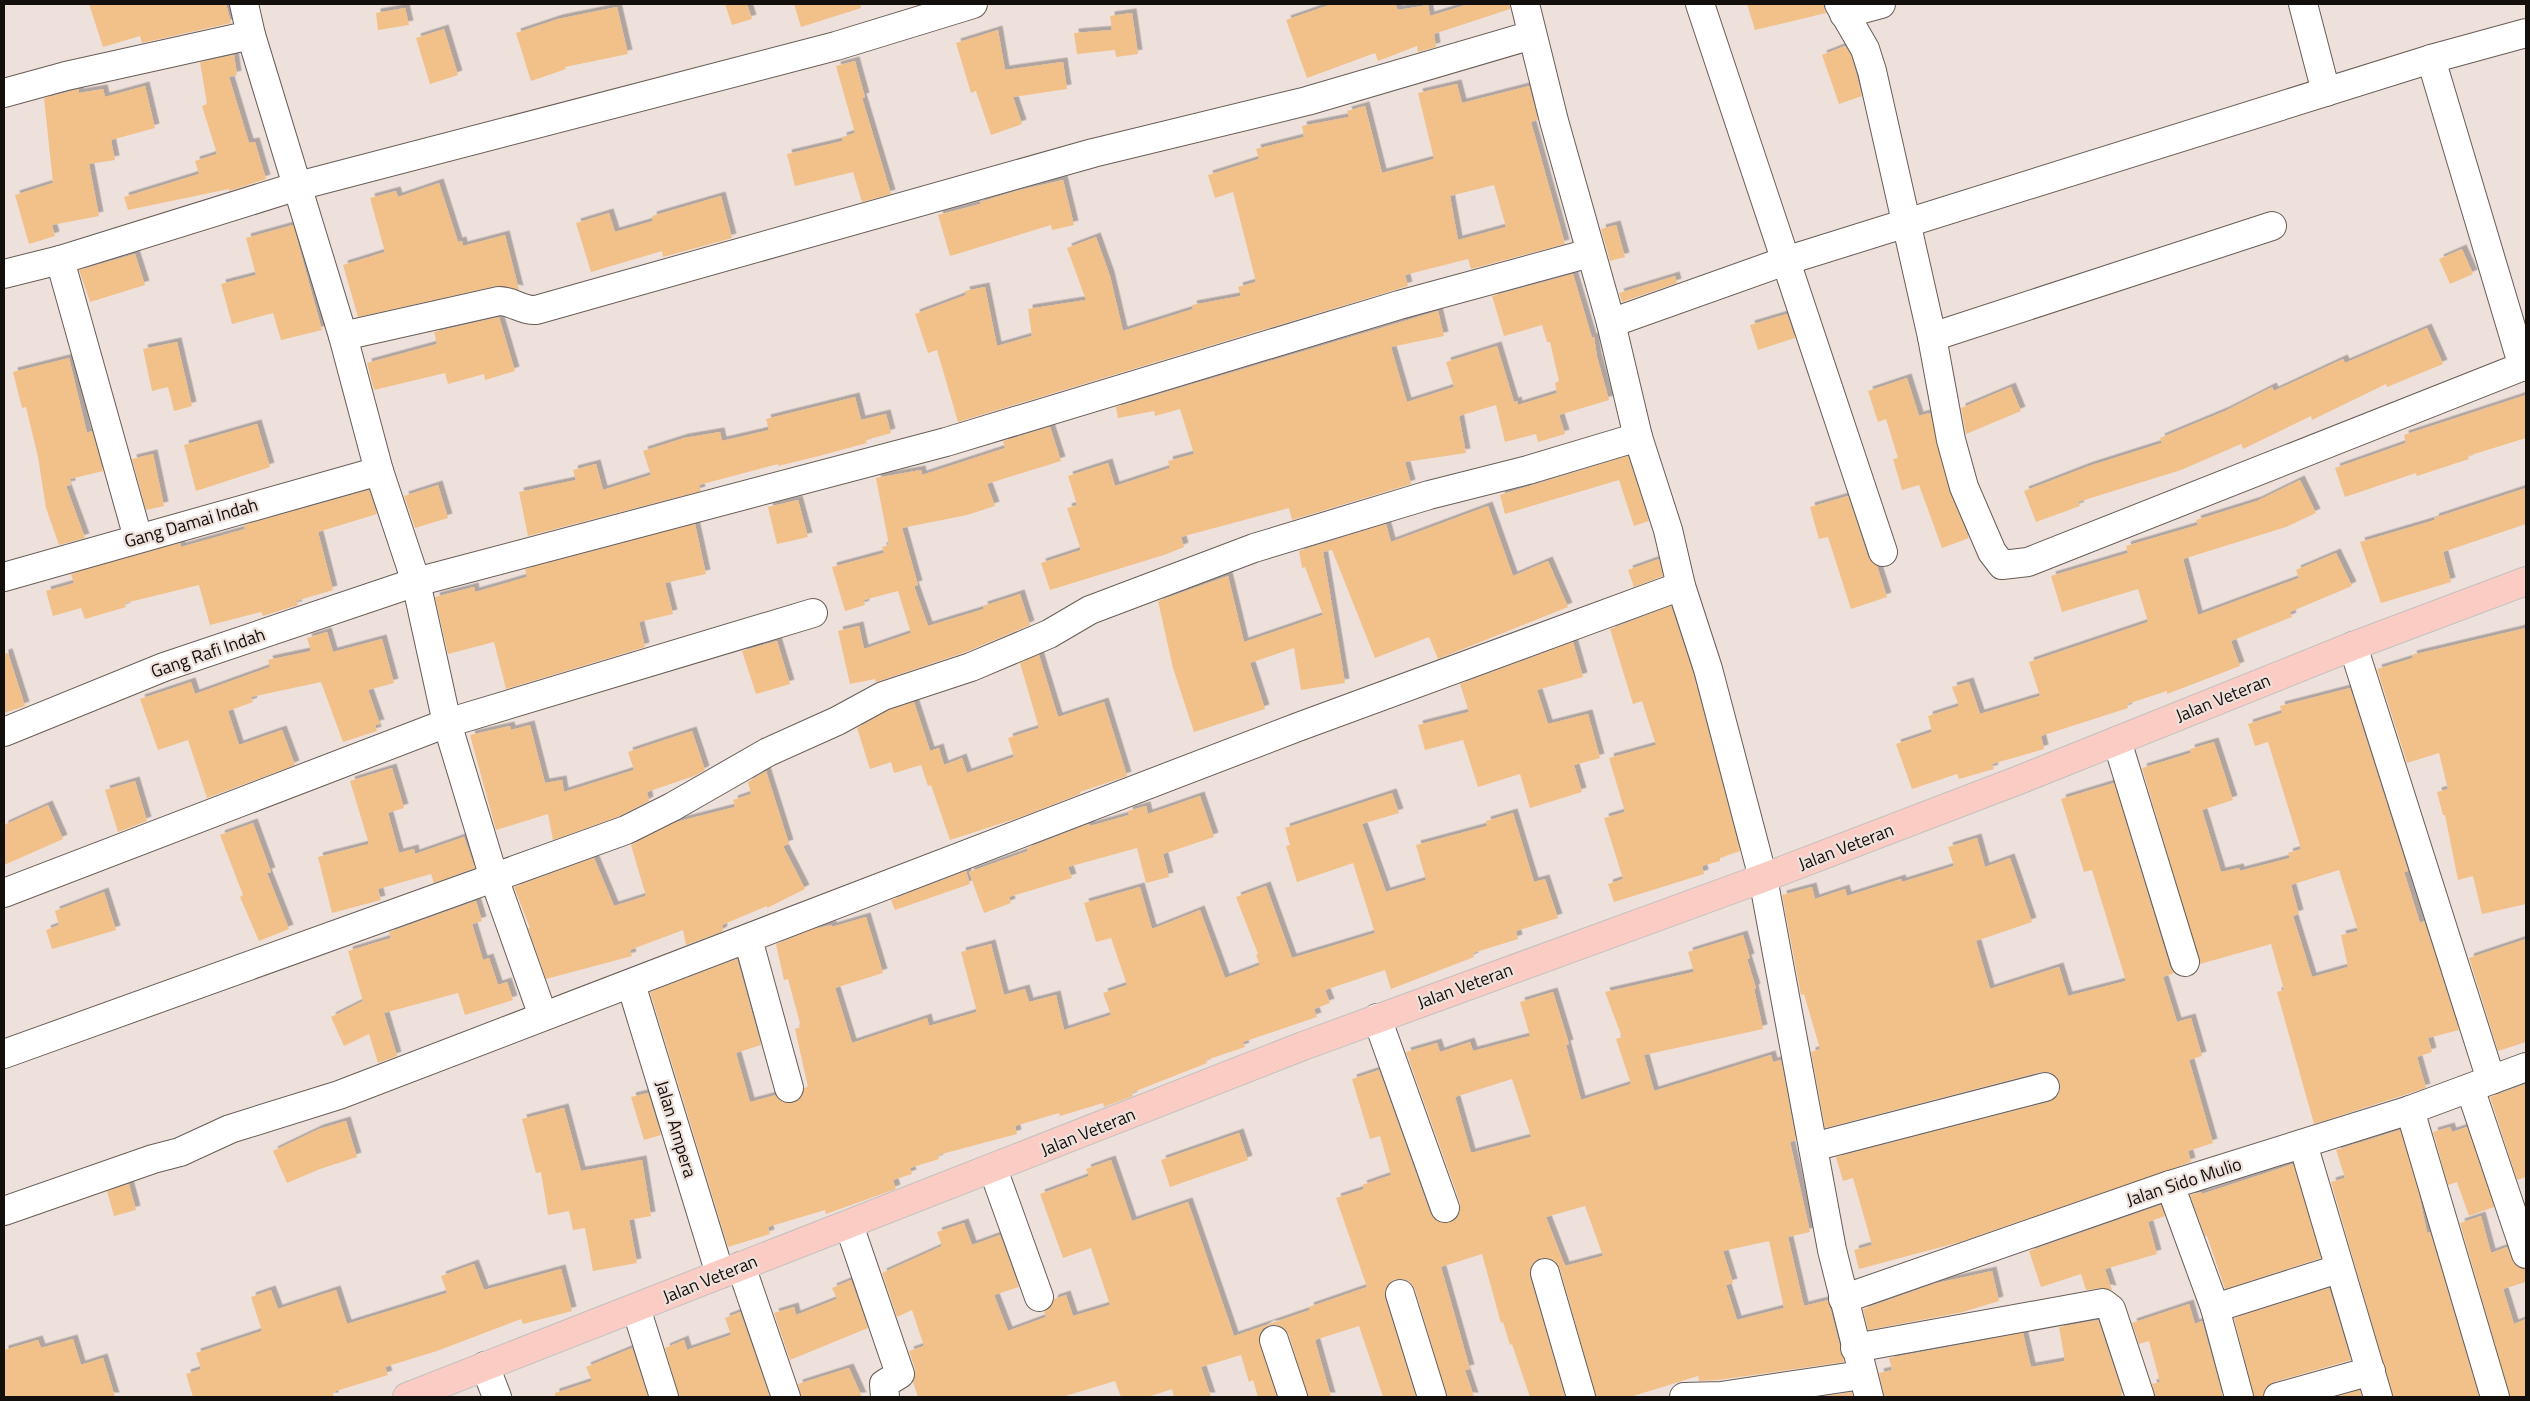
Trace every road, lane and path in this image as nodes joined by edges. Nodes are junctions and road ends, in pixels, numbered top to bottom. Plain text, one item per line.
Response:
1 (244, 4) edge
2 (973, 4) edge
3 (1525, 4) edge
4 (1700, 4) edge
5 (1881, 4) edge
6 (2303, 4) edge
7 (1841, 9) edge
8 (2526, 33) edge
9 (251, 35) junction
10 (1532, 35) junction
11 (2431, 59) junction
12 (2326, 92) junction
13 (4, 94) edge
14 (298, 186) junction
15 (1908, 223) junction
16 (2272, 226) dead end
17 (1590, 253) junction
18 (60, 260) junction
19 (1786, 261) junction
20 (4, 274) edge
21 (1610, 323) junction
22 (343, 336) junction
23 (1932, 338) junction
24 (2524, 366) edge
25 (1638, 437) junction
26 (379, 471) junction
27 (138, 538) junction
28 (1883, 552) dead end
29 (4, 577) edge
30 (2526, 581) edge
31 (416, 582) junction
32 (1681, 586) junction
33 (813, 613) dead end
34 (2353, 646) junction
35 (447, 723) junction
36 (4, 732) edge
37 (2117, 741) junction
38 (494, 878) junction
39 (1763, 878) junction
40 (4, 893) edge
41 (748, 939) junction
42 (2184, 962) dead end
43 (631, 984) junction
44 (543, 1016) junction
45 (1377, 1018) junction
46 (4, 1054) edge
47 (2526, 1067) edge
48 (2480, 1084) junction
49 (2045, 1087) dead end
50 (789, 1088) dead end
51 (2410, 1110) junction
52 (2303, 1144) junction
53 (1813, 1147) junction
54 (993, 1169) junction
55 (2170, 1185) junction
56 (1445, 1208) dead end
57 (4, 1211) edge
58 (849, 1224) junction
59 (2526, 1254) edge
60 (2338, 1269) junction
61 (731, 1270) junction
62 (1545, 1274) dead end
63 (1400, 1294) dead end
64 (1039, 1297) dead end
65 (1844, 1299) junction
66 (636, 1308) junction
67 (2214, 1308) junction
68 (1274, 1340) dead end
69 (1855, 1348) junction
70 (485, 1366) junction
71 (2371, 1371) junction
72 (1865, 1386) edge
73 (414, 1396) edge
74 (497, 1397) edge
75 (664, 1397) edge
76 (786, 1397) edge
77 (885, 1397) edge
78 (1293, 1397) edge
79 (1432, 1397) edge
80 (1581, 1397) edge
81 (1684, 1397) edge
82 (2140, 1397) edge
83 (2239, 1397) edge
84 (2278, 1397) edge
85 (2378, 1397) edge
86 (2495, 1397) edge

1 - 9 street
2 - 14 street
3 - 10 street
4 - 19 street
5 - 7 street
6 - 12 street
7 - 15 street
8 - 11 street
9 - 13 street
9 - 14 street
10 - 17 street
10 - 22 street
11 - 12 street
11 - 24 street
12 - 15 street
14 - 18 street
14 - 22 street
15 - 19 street
15 - 23 street
16 - 23 street
17 - 21 street
17 - 31 street, Gang Rafi Indah
18 - 20 street
18 - 27 street
19 - 21 street
19 - 28 street
21 - 25 street
22 - 26 street
23 - 24 street
25 - 32 street
25 - 38 street
26 - 27 street, Gang Damai Indah
26 - 31 street
27 - 29 street, Gang Damai Indah
30 - 34 main road, Jalan Veteran
31 - 35 street
31 - 36 street, Gang Rafi Indah
32 - 39 street
32 - 41 street
33 - 35 street
34 - 37 main road, Jalan Veteran
34 - 48 street
35 - 38 street
35 - 40 street
37 - 39 main road, Jalan Veteran
37 - 42 street
38 - 44 street
38 - 46 street
39 - 45 main road, Jalan Veteran
39 - 53 street
41 - 43 street
41 - 50 street
43 - 44 street
43 - 61 street, Jalan Ampera
44 - 57 street
45 - 54 main road, Jalan Veteran
45 - 56 street
47 - 48 street, Jalan Sido Mulio
48 - 51 street, Jalan Sido Mulio
48 - 59 street
49 - 53 street
51 - 52 street, Jalan Sido Mulio
51 - 86 street
52 - 55 street, Jalan Sido Mulio
52 - 60 street
53 - 65 street
54 - 58 main road, Jalan Veteran
54 - 64 street
55 - 65 street, Jalan Sido Mulio
55 - 67 street
58 - 61 main road, Jalan Veteran
58 - 77 street
60 - 67 street
60 - 71 street
61 - 66 main road, Jalan Veteran
61 - 76 street, Jalan Ampera
62 - 80 street
63 - 79 street
65 - 69 street
66 - 70 main road, Jalan Veteran
66 - 75 street
67 - 83 street
68 - 78 street
69 - 72 street
69 - 82 street
70 - 73 main road, Jalan Veteran
70 - 74 street
71 - 84 street
71 - 85 street
72 - 81 street

